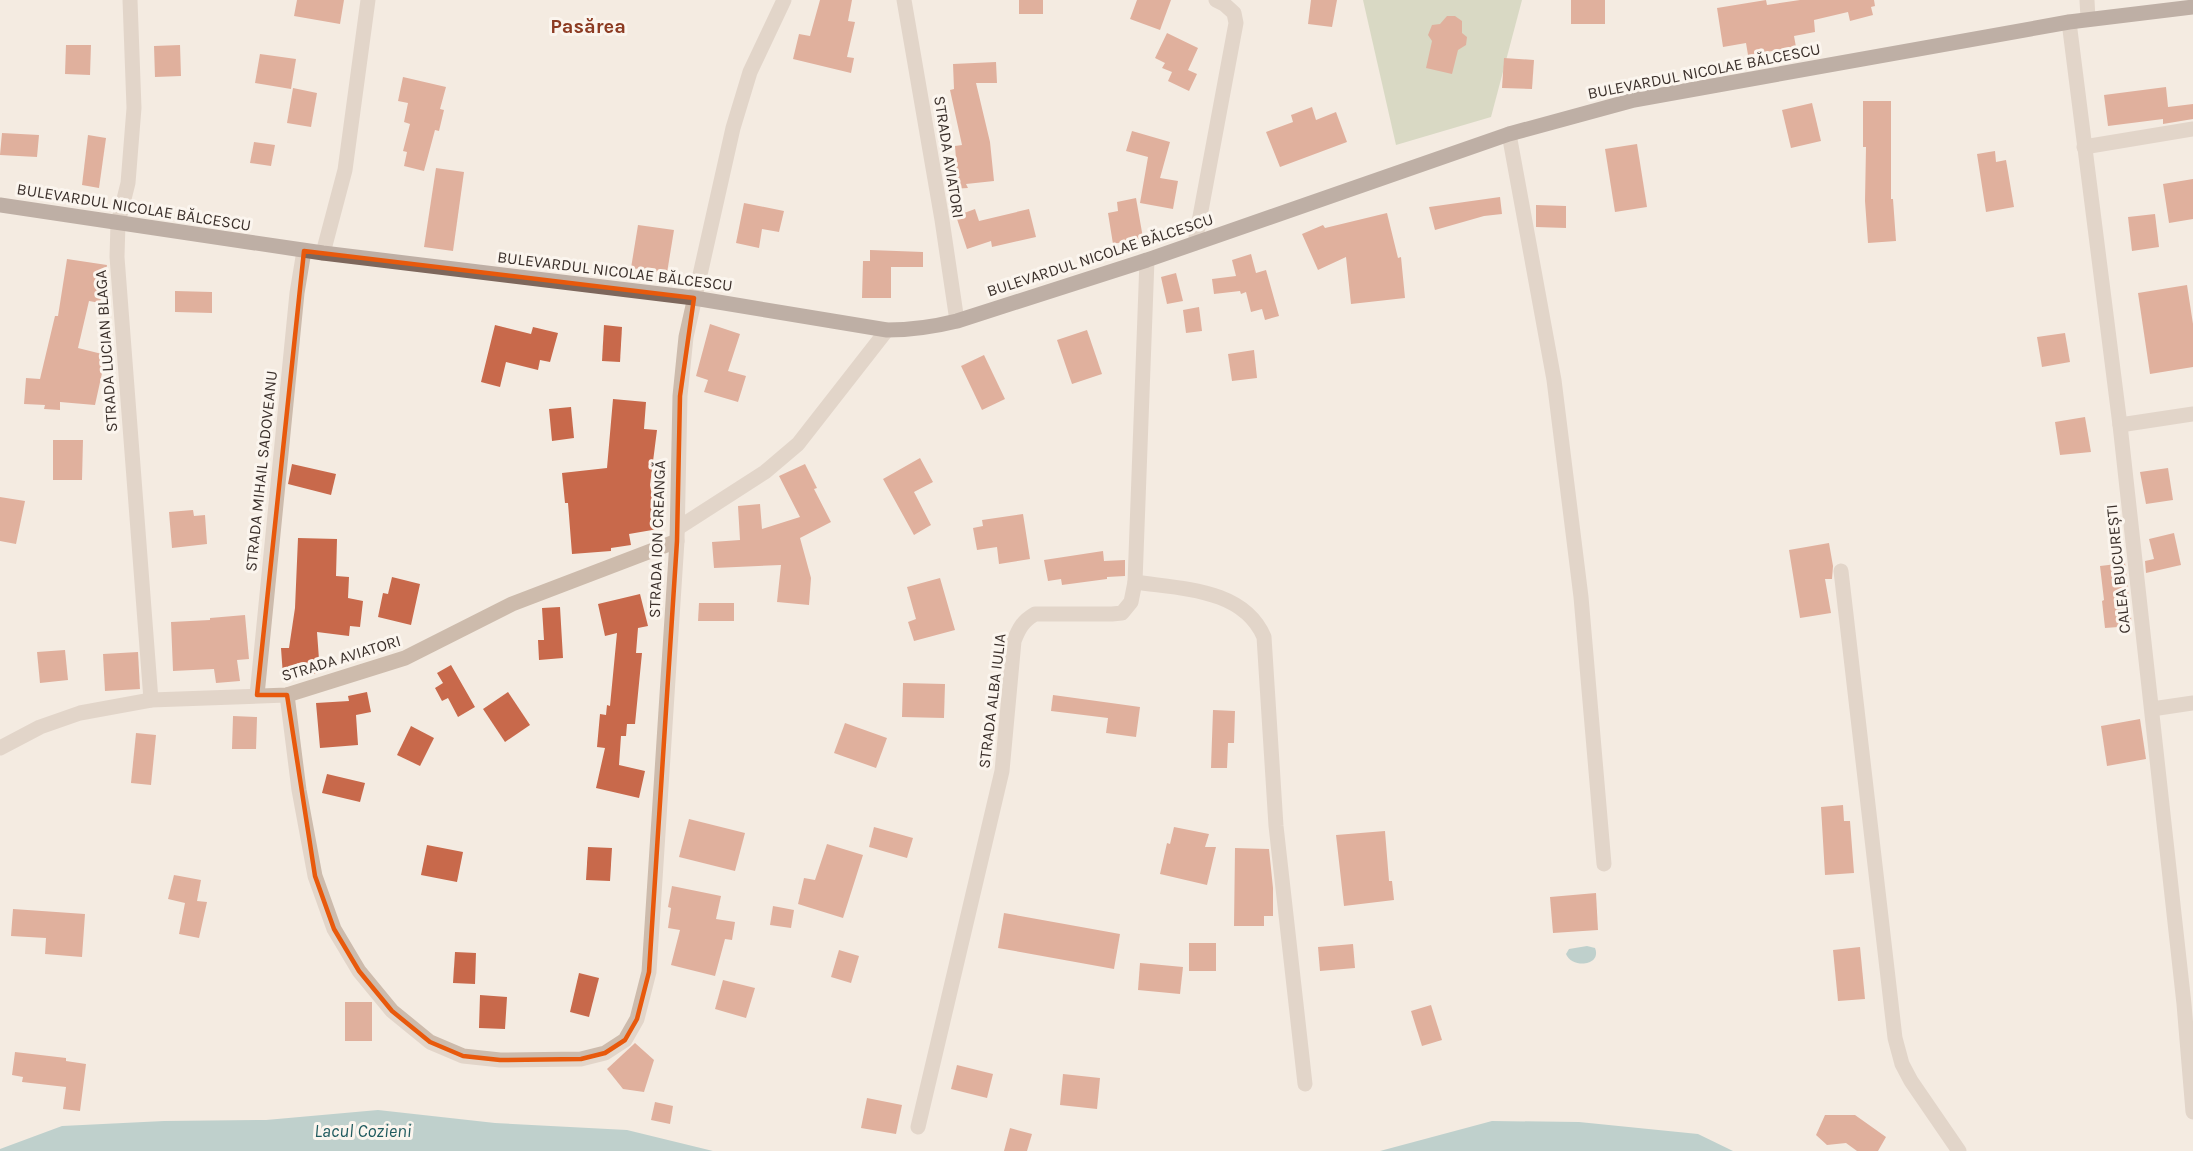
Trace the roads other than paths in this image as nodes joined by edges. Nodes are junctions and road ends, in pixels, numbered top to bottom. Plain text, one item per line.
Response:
1 (130, 0) edge
2 (368, 0) edge
3 (784, 0) edge
4 (904, 0) edge
5 (1216, 0) edge
6 (2087, 0) edge
7 (2193, 6) edge
8 (2088, 19) junction
9 (2069, 22) junction
10 (2193, 129) edge
11 (1509, 134) junction
12 (2084, 147) junction
13 (0, 205) edge
14 (118, 223) junction
15 (1195, 243) junction
16 (304, 251) junction
17 (323, 254) junction
18 (1147, 260) junction
19 (694, 298) junction
20 (957, 321) junction
21 (887, 330) junction
22 (2193, 414) edge
23 (2120, 425) junction
24 (678, 535) junction
25 (1841, 571) dead end
26 (1135, 582) junction
27 (257, 695) junction
28 (287, 695) junction
29 (151, 700) junction
30 (2193, 703) edge
31 (2152, 709) junction
32 (0, 748) edge
33 (1604, 864) dead end
34 (2188, 1003) edge
35 (1305, 1084) dead end
36 (2193, 1112) edge
37 (918, 1127) dead end
38 (1959, 1151) edge

1 - 14 street, STRADA LUCIAN BLAGA
2 - 17 street
3 - 19 street, STRADA ION CREANGĂ
4 - 20 street, STRADA AVIATORI
5 - 15 street
6 - 8 street
7 - 8 main road, BULEVARDUL NICOLAE BĂLCESCU
8 - 9 main road, BULEVARDUL NICOLAE BĂLCESCU
9 - 11 main road, BULEVARDUL NICOLAE BĂLCESCU
9 - 12 street, CALEA BUCUREȘTI
10 - 12 street
11 - 15 main road, BULEVARDUL NICOLAE BĂLCESCU
11 - 33 street
12 - 23 street, CALEA BUCUREȘTI
13 - 14 main road, BULEVARDUL NICOLAE BĂLCESCU
14 - 16 main road, BULEVARDUL NICOLAE BĂLCESCU
14 - 29 street, STRADA LUCIAN BLAGA
15 - 18 main road, BULEVARDUL NICOLAE BĂLCESCU
16 - 17 main road, BULEVARDUL NICOLAE BĂLCESCU
16 - 27 street, STRADA MIHAIL SADOVEANU
17 - 19 main road, BULEVARDUL NICOLAE BĂLCESCU
18 - 20 main road, BULEVARDUL NICOLAE BĂLCESCU
18 - 26 street, STRADA ALBA IULIA
19 - 21 main road, BULEVARDUL NICOLAE BĂLCESCU
19 - 24 street, STRADA ION CREANGĂ
20 - 21 main road, BULEVARDUL NICOLAE BĂLCESCU
21 - 24 street, STRADA AVIATORI
22 - 23 street
23 - 31 street, CALEA BUCUREȘTI
24 - 28 street, STRADA AVIATORI
24 - 28 street, STRADA ION CREANGĂ
25 - 38 street
26 - 35 street
26 - 37 street, STRADA ALBA IULIA
27 - 28 street, STRADA AVIATORI
27 - 29 street, STRADA AVIATORI
29 - 32 street, STRADA AVIATORI
30 - 31 street
31 - 34 street, CALEA BUCUREȘTI
34 - 36 street, CALEA BUCUREȘTI

